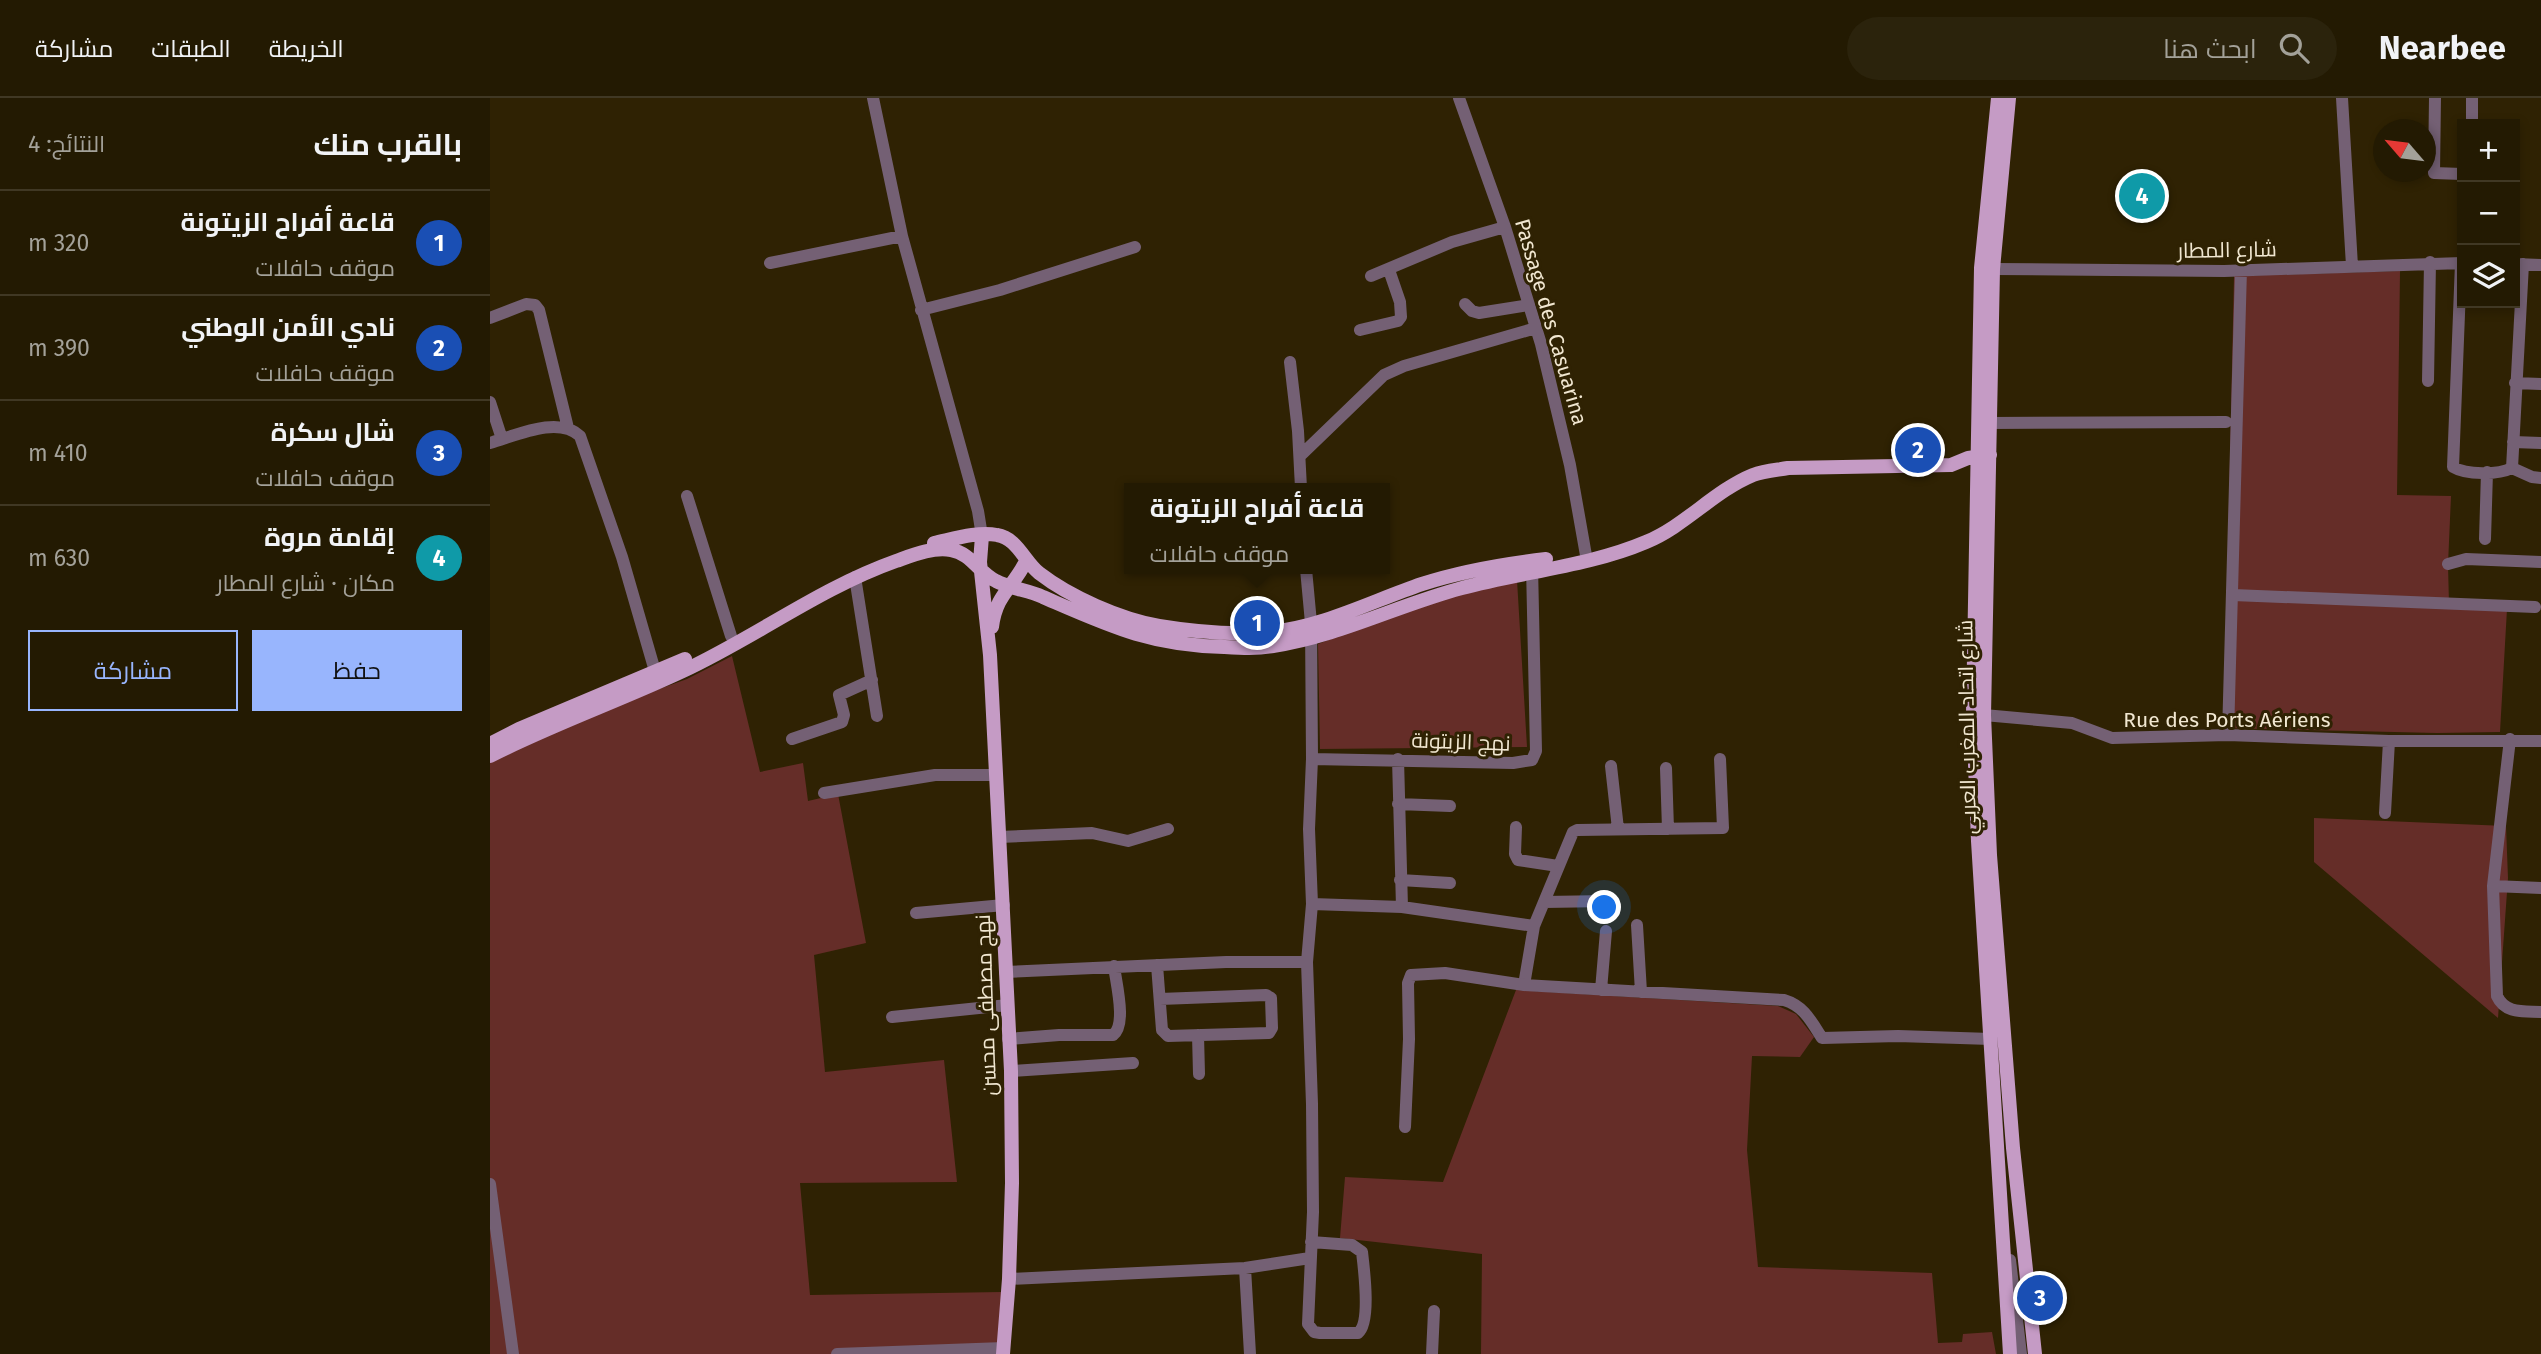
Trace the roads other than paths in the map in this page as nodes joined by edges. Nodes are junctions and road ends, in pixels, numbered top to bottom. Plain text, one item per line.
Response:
1 (873, 98) edge
2 (1460, 98) edge
3 (1998, 98) edge
4 (2009, 98) edge
5 (2342, 98) edge
6 (2435, 98) edge
7 (2472, 98) edge
8 (2472, 119) edge
9 (2457, 174) edge
10 (1505, 227) junction
11 (902, 236) junction
12 (1135, 247) dead end
13 (2430, 262) junction
14 (2457, 262) edge
15 (770, 263) dead end
16 (2520, 264) edge
17 (2541, 265) edge
18 (2351, 266) junction
19 (1993, 269) junction
20 (2241, 269) junction
21 (1389, 270) junction
22 (1371, 276) dead end
23 (1465, 304) dead end
24 (1530, 305) junction
25 (2459, 308) edge
26 (2518, 308) edge
27 (921, 310) junction
28 (490, 318) edge
29 (1536, 328) junction
30 (1360, 330) dead end
31 (1290, 362) dead end
32 (2428, 381) dead end
33 (2515, 383) junction
34 (2541, 384) edge
35 (490, 402) edge
36 (2226, 422) dead end
37 (1989, 423) junction
38 (568, 428) junction
39 (496, 441) edge
40 (2513, 442) junction
41 (2541, 443) edge
42 (1300, 456) junction
43 (1984, 456) junction
44 (1951, 465) junction
45 (2512, 468) junction
46 (2487, 472) junction
47 (1983, 476) junction
48 (2541, 478) edge
49 (1301, 483) edge
50 (687, 496) dead end
51 (982, 536) junction
52 (2485, 539) dead end
53 (1591, 557) junction
54 (1026, 561) junction
55 (2541, 562) edge
56 (2448, 564) dead end
57 (1532, 566) junction
58 (981, 568) junction
59 (1306, 574) edge
60 (855, 577) junction
61 (1009, 586) junction
62 (2233, 595) junction
63 (2535, 607) dead end
64 (1311, 623) junction
65 (731, 636) junction
66 (1311, 639) junction
67 (990, 654) junction
68 (657, 677) junction
69 (872, 680) junction
70 (1984, 715) junction
71 (877, 716) dead end
72 (2228, 735) junction
73 (792, 738) dead end
74 (2510, 740) junction
75 (2389, 741) junction
76 (2541, 741) edge
77 (490, 744) edge
78 (490, 756) edge
79 (1312, 759) junction
80 (1398, 759) junction
81 (1720, 759) dead end
82 (1611, 766) dead end
83 (1665, 768) dead end
84 (996, 775) junction
85 (824, 793) dead end
86 (1398, 804) junction
87 (1450, 806) dead end
88 (2385, 813) dead end
89 (1516, 827) dead end
90 (1668, 828) junction
91 (1168, 829) dead end
92 (1618, 829) junction
93 (999, 838) junction
94 (1558, 866) junction
95 (1400, 880) junction
96 (1450, 883) dead end
97 (2493, 886) junction
98 (2541, 888) edge
99 (1608, 901) dead end
100 (1544, 902) junction
101 (1312, 904) junction
102 (1004, 905) junction
103 (1402, 908) junction
104 (916, 913) dead end
105 (1637, 925) dead end
106 (1534, 926) junction
107 (1606, 931) dead end
108 (1307, 962) junction
109 (1157, 965) junction
110 (1114, 966) junction
111 (1005, 972) junction
112 (1524, 985) junction
113 (1601, 990) junction
114 (1641, 992) junction
115 (1160, 999) junction
116 (1007, 1005) junction
117 (2541, 1012) edge
118 (891, 1017) dead end
119 (1198, 1035) junction
120 (1991, 1039) junction
121 (1008, 1040) junction
122 (1133, 1063) dead end
123 (1010, 1071) junction
124 (1199, 1074) dead end
125 (1405, 1127) dead end
126 (1998, 1148) junction
127 (490, 1189) edge
128 (1311, 1242) junction
129 (1310, 1258) junction
130 (496, 1264) edge
131 (1245, 1268) junction
132 (1009, 1279) junction
133 (1434, 1311) dead end
134 (1004, 1351) edge
135 (909, 1352) edge
136 (513, 1354) edge
137 (837, 1354) edge
138 (1250, 1354) edge
139 (1432, 1354) edge
140 (2010, 1354) edge
141 (2021, 1354) edge
142 (2035, 1354) edge

1 - 11 street
2 - 10 street, Passage des Casuarina
3 - 43 main road, شارع اتحاد المغرب العربي
4 - 19 main road, شارع اتحاد المغرب العربي
5 - 18 street
6 - 9 street
7 - 8 street
10 - 21 street
10 - 24 street, Passage des Casuarina
11 - 15 street
11 - 27 street
12 - 27 street
13 - 14 street, شارع المطار
13 - 18 street, شارع المطار
13 - 32 street
16 - 17 street
18 - 20 street, شارع المطار
19 - 20 street, شارع المطار
19 - 37 main road, شارع اتحاد المغرب العربي
20 - 62 street
21 - 22 street
21 - 30 street
23 - 24 street
24 - 29 street, Passage des Casuarina
25 - 46 street
26 - 33 street
27 - 51 street
28 - 38 street
29 - 42 street
29 - 53 street, Passage des Casuarina
31 - 42 street
33 - 34 street
33 - 40 street
35 - 39 street
36 - 37 street
37 - 43 main road, شارع اتحاد المغرب العربي
38 - 39 street
38 - 68 street
40 - 41 street
40 - 45 street
42 - 49 street
43 - 44 main road
43 - 47 main road, شارع اتحاد المغرب العربي
44 - 47 main road
44 - 53 main road
45 - 46 street
45 - 48 street
46 - 52 street
47 - 70 main road, شارع اتحاد المغرب العربي
47 - 120 main road, شارع اتحاد المغرب العربي
50 - 65 street
51 - 54 main road
51 - 58 main road, نهج مصطفى محسن
51 - 65 main road
53 - 57 main road
54 - 61 main road
54 - 64 main road
55 - 56 street
57 - 64 main road
57 - 66 main road
57 - 80 street, نهج الزيتونة
58 - 60 main road
58 - 61 main road
58 - 67 main road, نهج مصطفى محسن
59 - 64 street
60 - 68 main road
60 - 69 street
61 - 66 main road
61 - 67 main road, نهج مصطفى محسن
62 - 63 street
62 - 72 street
64 - 66 street
65 - 68 main road
66 - 79 street
67 - 84 main road, نهج مصطفى محسن
68 - 77 main road
68 - 78 main road
69 - 71 street
69 - 73 street
70 - 72 street, Rue des Ports Aériens
70 - 142 main road, شارع اتحاد المغرب العربي
72 - 75 street, Rue des Ports Aériens
74 - 75 street, Rue des Ports Aériens
74 - 76 street, Rue des Ports Aériens
74 - 97 street
75 - 88 street
79 - 80 street, نهج الزيتونة
79 - 101 street
80 - 86 street
81 - 90 street
82 - 92 street
83 - 90 street
84 - 85 street
84 - 93 main road, نهج مصطفى محسن
86 - 87 street
86 - 95 street
89 - 94 street
90 - 92 street
91 - 93 street
92 - 94 street
93 - 102 main road, نهج مصطفى محسن
94 - 100 street
95 - 96 street
95 - 103 street
97 - 98 street
97 - 117 street
99 - 100 street
100 - 106 street
101 - 103 street
101 - 108 street
102 - 104 street
102 - 111 main road, نهج مصطفى محسن
103 - 106 street
105 - 114 street
106 - 112 street
107 - 113 street
108 - 109 street
108 - 128 street
109 - 110 street
109 - 115 street
110 - 111 street
110 - 121 street
111 - 116 main road, نهج مصطفى محسن
112 - 113 street
112 - 125 street
113 - 114 street
114 - 120 street
115 - 119 street
115 - 119 street
116 - 118 street
116 - 121 main road, نهج مصطفى محسن
119 - 124 street
120 - 126 main road, شارع اتحاد المغرب العربي
121 - 123 main road, نهج مصطفى محسن
122 - 123 street
123 - 132 main road, نهج مصطفى محسن
126 - 140 main road, شارع اتحاد المغرب العربي
126 - 141 street
127 - 130 street
128 - 129 street
128 - 129 street
129 - 131 street
130 - 136 street
131 - 132 street
131 - 138 street
132 - 134 main road, نهج مصطفى محسن
133 - 139 street
134 - 135 street
135 - 137 street

